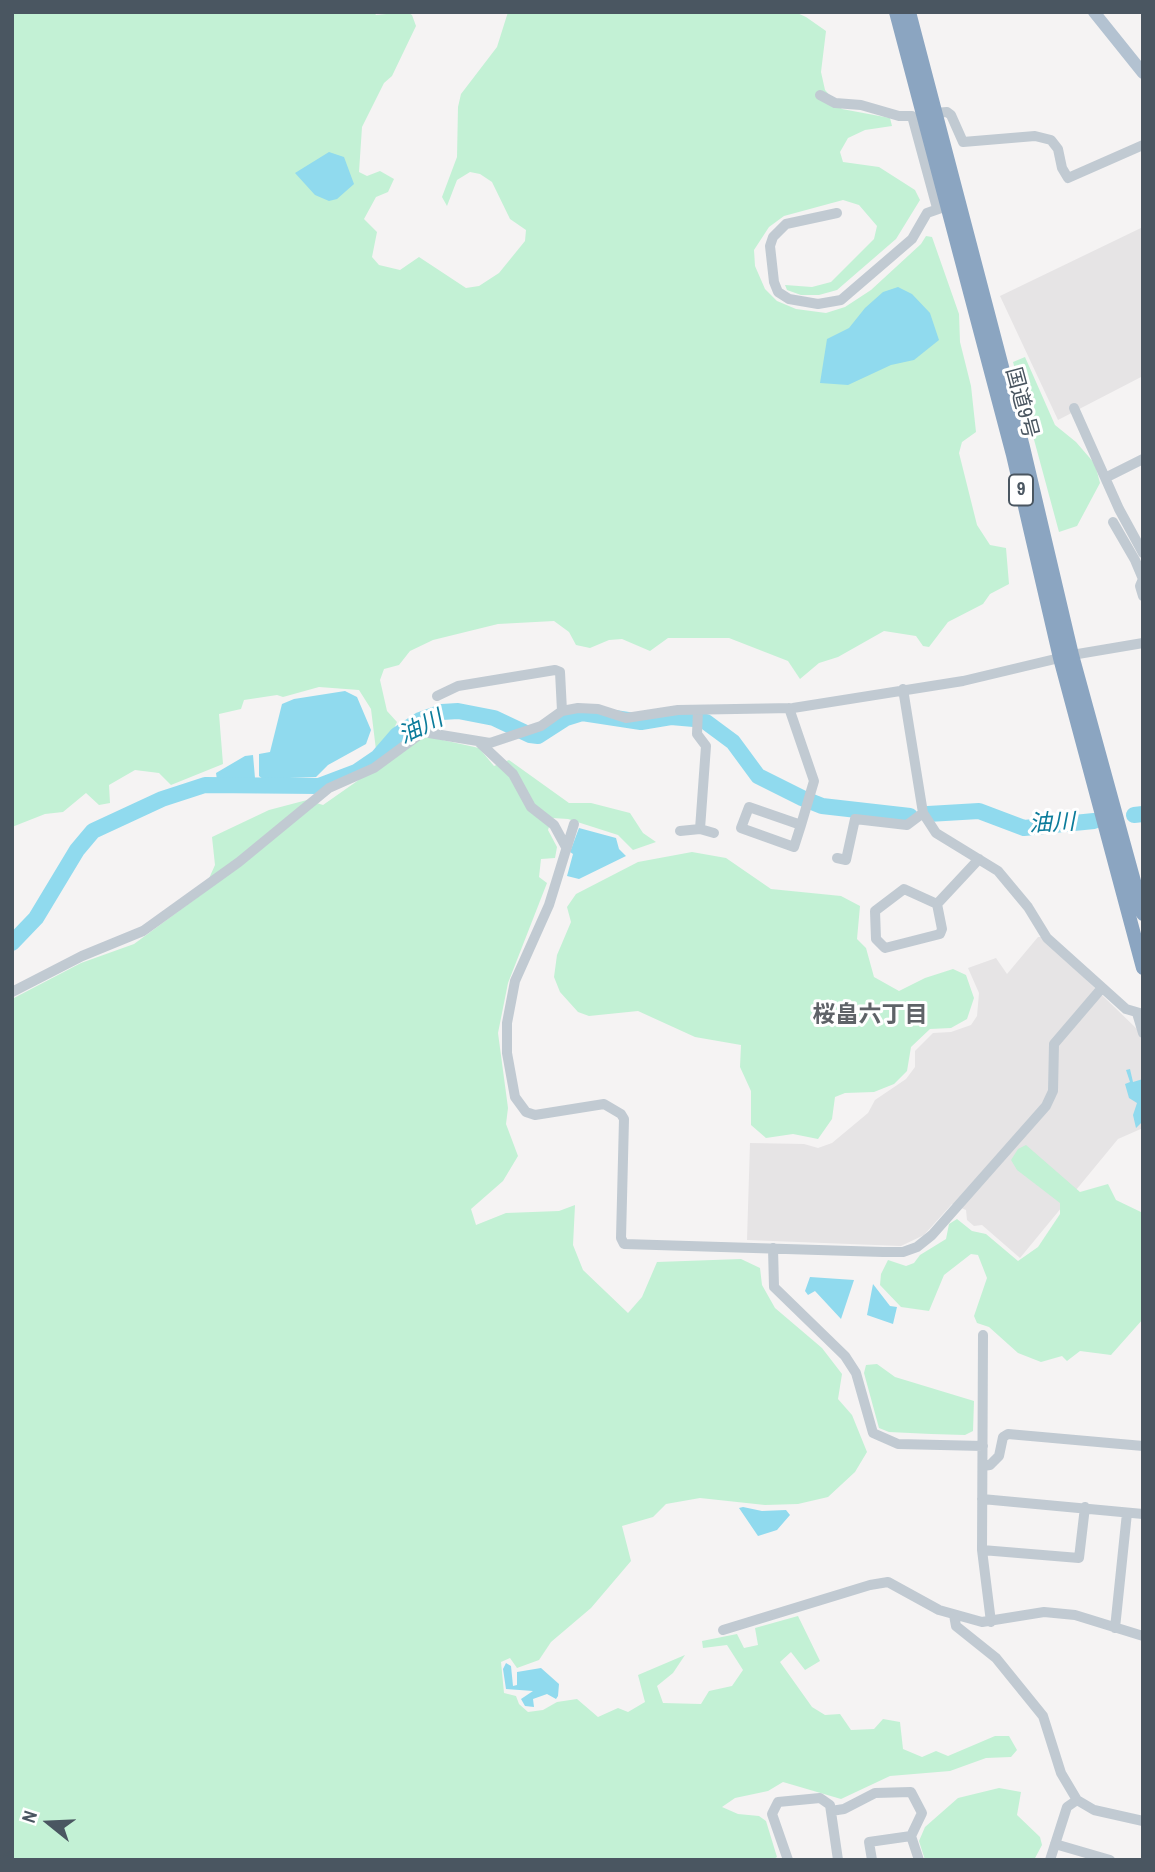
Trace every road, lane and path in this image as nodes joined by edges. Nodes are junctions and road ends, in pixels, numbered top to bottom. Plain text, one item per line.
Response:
1 (896, 12) edge
2 (909, 12) edge
3 (1094, 12) edge
4 (1143, 74) edge
5 (820, 95) dead end
6 (935, 113) junction
7 (1143, 145) edge
8 (942, 207) junction
9 (836, 213) dead end
10 (1074, 408) dead end
11 (1143, 459) edge
12 (1107, 477) junction
13 (1113, 522) dead end
14 (1143, 553) edge
15 (1143, 578) edge
16 (1143, 596) edge
17 (1143, 643) edge
18 (1066, 656) junction
19 (903, 689) junction
20 (437, 696) dead end
21 (789, 708) junction
22 (698, 710) junction
23 (562, 711) junction
24 (480, 743) junction
25 (923, 813) junction
26 (574, 824) dead end
27 (801, 825) junction
28 (700, 829) junction
29 (680, 831) dead end
30 (714, 833) dead end
31 (566, 847) junction
32 (979, 859) junction
33 (846, 860) dead end
34 (937, 904) junction
35 (1143, 914) edge
36 (1143, 968) edge
37 (1101, 989) junction
38 (12, 992) edge
39 (1140, 1014) edge
40 (1143, 1033) edge
41 (773, 1248) junction
42 (983, 1335) dead end
43 (983, 1446) junction
44 (1143, 1446) edge
45 (983, 1466) junction
46 (982, 1499) junction
47 (1085, 1507) junction
48 (1127, 1513) junction
49 (1143, 1514) edge
50 (982, 1550) junction
51 (954, 1615) junction
52 (991, 1622) junction
53 (1115, 1628) junction
54 (723, 1630) dead end
55 (1143, 1636) edge
56 (1077, 1800) junction
57 (831, 1811) junction
58 (1143, 1821) edge
59 (911, 1836) junction
60 (1055, 1844) junction
61 (788, 1860) edge
62 (838, 1860) edge
63 (872, 1860) edge
64 (919, 1860) edge
65 (1050, 1860) edge
66 (1110, 1860) edge

1 - 8 highway, 国道9号 / 9
2 - 6 highway, 国道9号 / 9
3 - 4 main road
5 - 8 street
6 - 7 street
6 - 18 highway, 国道9号 / 9
8 - 9 street
8 - 18 highway, 国道9号 / 9
10 - 12 street
11 - 12 street
12 - 14 street
13 - 15 street
15 - 16 street
17 - 18 street
18 - 19 street
18 - 35 highway, 国道9号 / 9
18 - 36 highway, 国道9号 / 9
19 - 21 street
19 - 25 street
20 - 23 street
21 - 22 street
21 - 27 street
22 - 23 street
22 - 28 street
23 - 24 street
24 - 31 street
24 - 38 street
25 - 32 street
25 - 33 street
26 - 31 street
27 - 27 street
28 - 29 street
28 - 30 street
31 - 41 street
32 - 34 street
32 - 37 street
34 - 34 street
37 - 39 street
37 - 41 street
39 - 40 street
41 - 43 street
42 - 43 street
43 - 45 street
44 - 45 street
45 - 46 street
46 - 47 street
46 - 50 street
47 - 48 street
47 - 50 street
48 - 49 street
48 - 53 street
50 - 52 street
51 - 52 street
51 - 54 street
51 - 56 street
52 - 53 street
53 - 55 street
56 - 58 street
56 - 60 street
57 - 59 street
57 - 61 street
57 - 62 street
59 - 63 street
59 - 64 street
60 - 65 street
60 - 66 street

